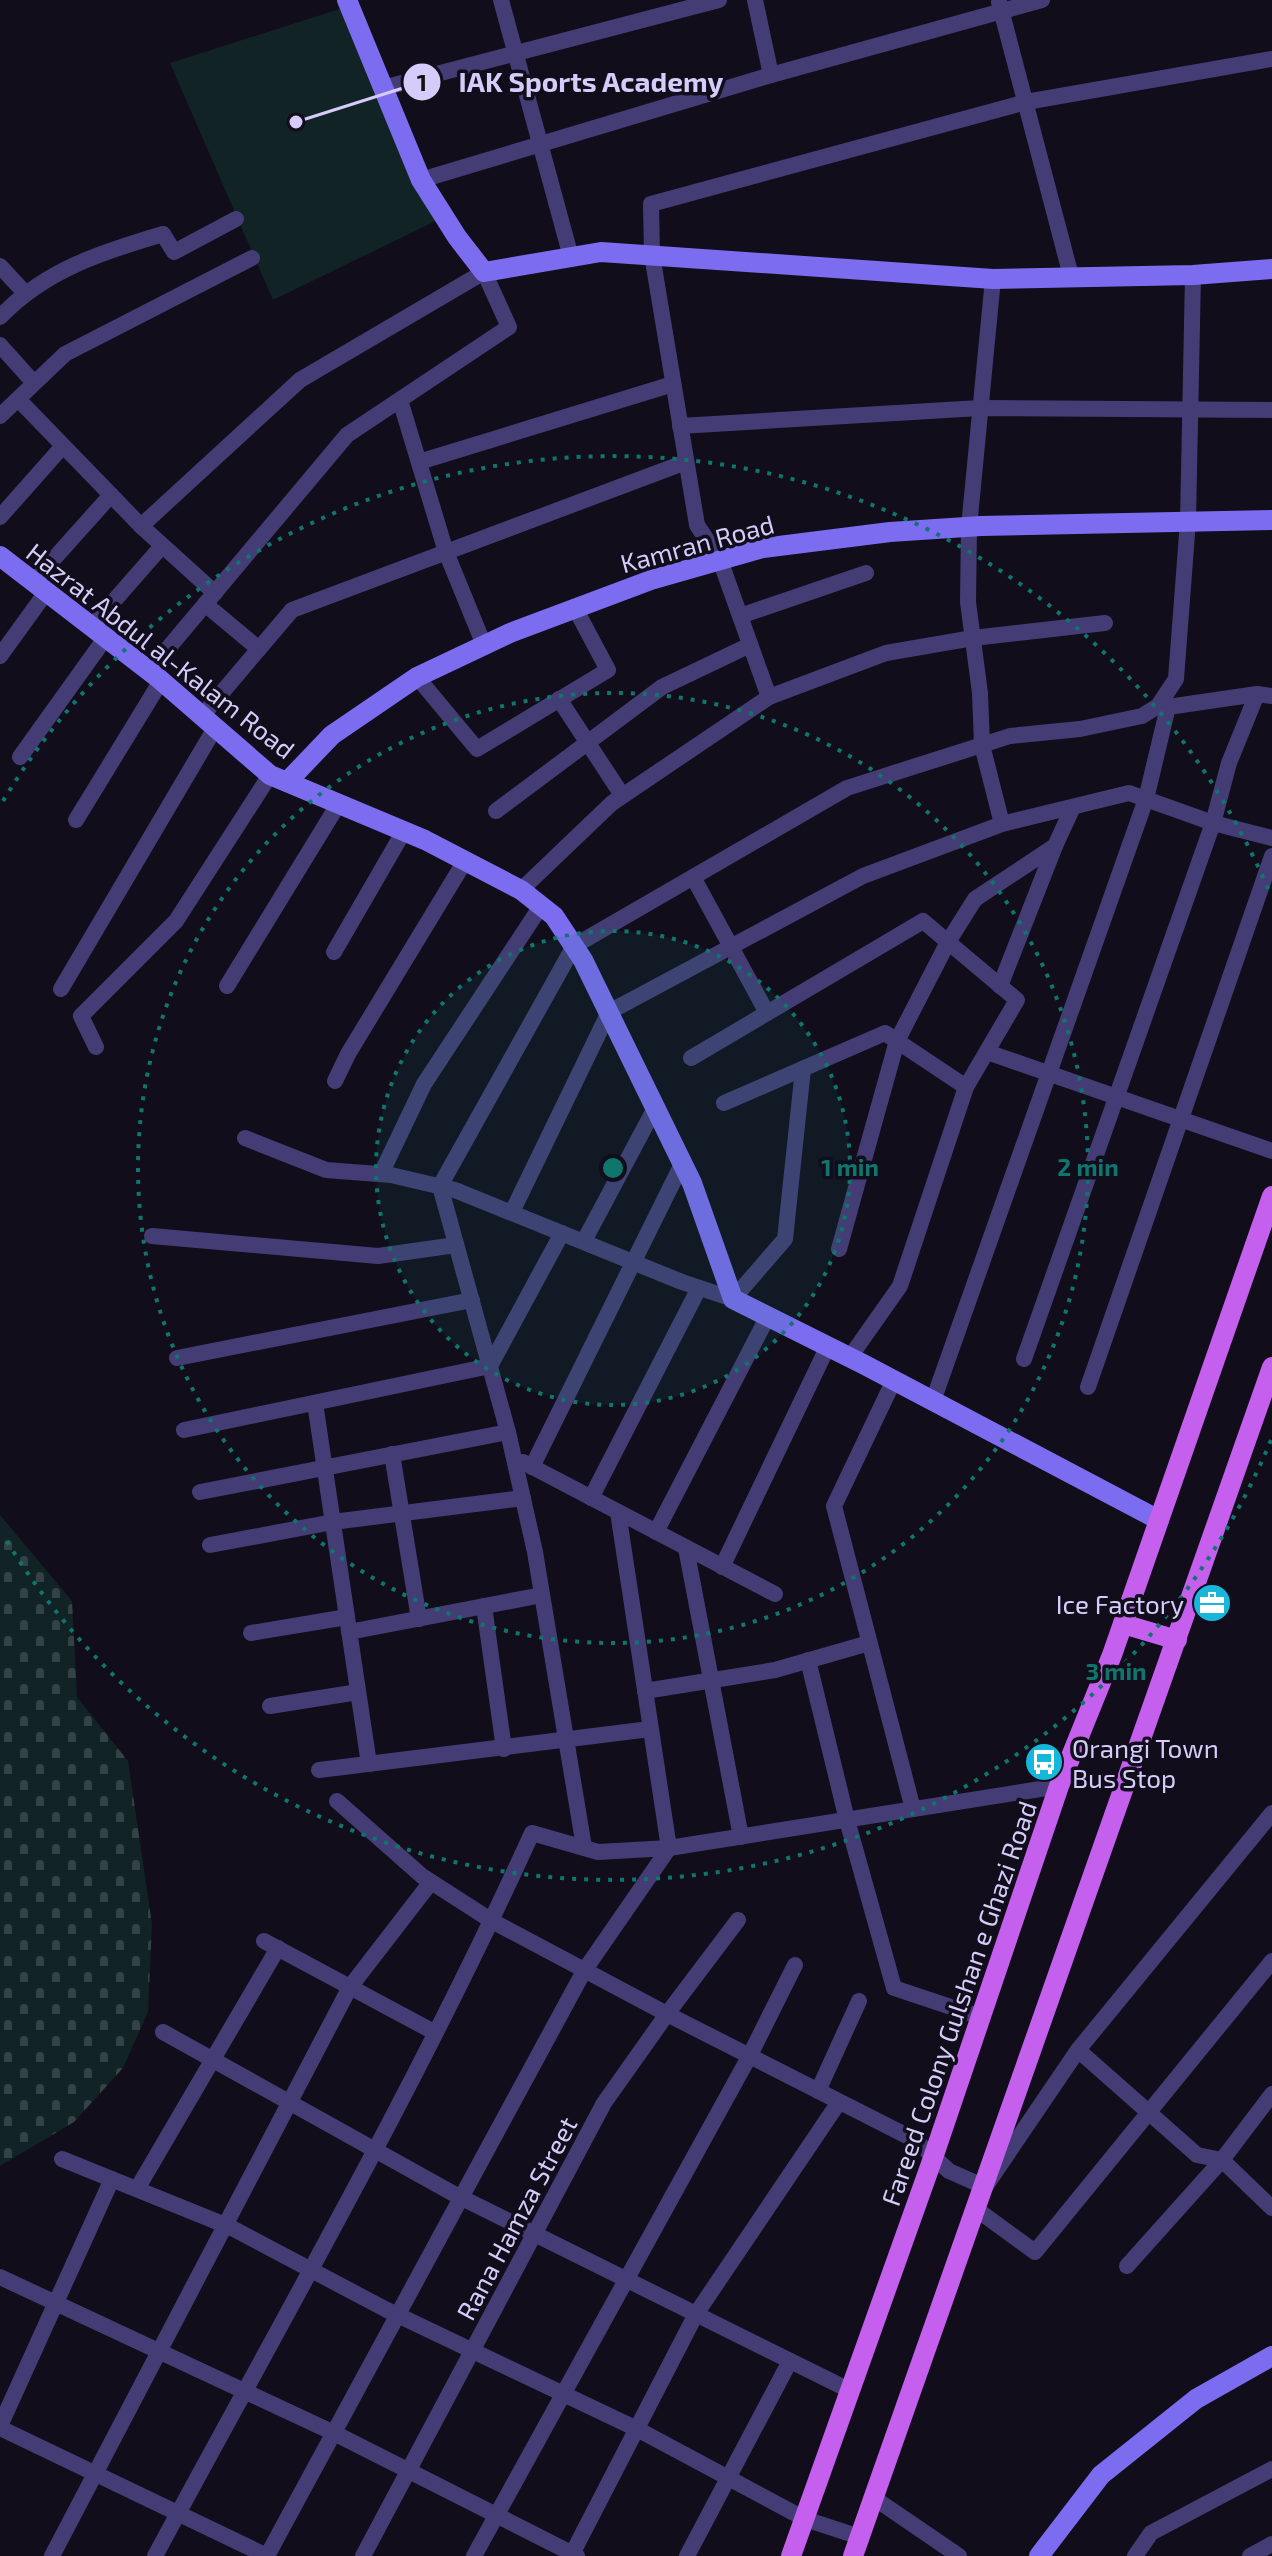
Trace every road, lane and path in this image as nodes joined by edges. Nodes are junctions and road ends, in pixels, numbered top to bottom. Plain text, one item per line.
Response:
1 (347, 0) edge
2 (501, 0) edge
3 (719, 0) edge
4 (755, 0) edge
5 (1042, 0) edge
6 (1000, 5) edge
7 (514, 54) junction
8 (1272, 59) edge
9 (771, 75) junction
10 (383, 88) junction
11 (1026, 102) junction
12 (539, 143) junction
13 (421, 180) junction
14 (236, 219) dead end
15 (652, 255) junction
16 (571, 257) junction
17 (252, 258) dead end
18 (0, 266) edge
19 (1272, 269) edge
20 (484, 272) junction
21 (1193, 275) junction
22 (1071, 276) junction
23 (993, 279) junction
24 (25, 293) junction
25 (0, 317) edge
26 (0, 345) edge
27 (34, 383) junction
28 (673, 384) junction
29 (18, 399) junction
30 (400, 400) junction
31 (980, 408) junction
32 (1272, 410) edge
33 (1190, 411) junction
34 (0, 416) edge
35 (680, 426) junction
36 (63, 446) junction
37 (419, 462) junction
38 (686, 462) junction
39 (111, 495) junction
40 (0, 517) edge
41 (1272, 520) edge
42 (1188, 521) junction
43 (141, 526) junction
44 (969, 527) junction
45 (162, 546) junction
46 (446, 552) junction
47 (0, 556) edge
48 (720, 560) junction
49 (866, 573) dead end
50 (40, 586) junction
51 (210, 598) junction
52 (575, 608) junction
53 (740, 616) junction
54 (1105, 623) dead end
55 (99, 632) junction
56 (973, 638) junction
57 (484, 645) junction
58 (750, 645) junction
59 (259, 649) junction
60 (0, 656) edge
61 (155, 676) junction
62 (417, 677) junction
63 (1264, 695) edge
64 (769, 697) junction
65 (559, 699) junction
66 (1166, 703) junction
67 (209, 722) junction
68 (588, 743) junction
69 (982, 745) junction
70 (20, 757) dead end
71 (278, 779) junction
72 (622, 795) junction
73 (1146, 799) junction
74 (339, 803) junction
75 (1073, 807) junction
76 (496, 811) dead end
77 (76, 820) dead end
78 (1213, 823) junction
79 (1002, 824) junction
80 (404, 831) junction
81 (1272, 838) edge
82 (1055, 846) junction
83 (1272, 856) edge
84 (465, 861) junction
85 (693, 877) junction
86 (521, 890) junction
87 (541, 906) junction
88 (948, 942) junction
89 (574, 946) junction
90 (732, 947) junction
91 (334, 952) dead end
92 (227, 986) dead end
93 (1000, 986) junction
94 (61, 989) dead end
95 (609, 1012) junction
96 (767, 1013) junction
97 (897, 1041) junction
98 (96, 1047) dead end
99 (987, 1052) junction
100 (691, 1058) dead end
101 (803, 1069) junction
102 (1049, 1073) junction
103 (335, 1081) dead end
104 (966, 1087) junction
105 (1116, 1097) junction
106 (724, 1103) dead end
107 (655, 1108) junction
108 (1182, 1120) junction
109 (245, 1138) dead end
110 (1272, 1151) edge
111 (682, 1164) junction
112 (381, 1174) junction
113 (440, 1186) junction
114 (1272, 1196) edge
115 (512, 1212) junction
116 (562, 1233) junction
117 (152, 1236) dead end
118 (584, 1241) junction
119 (456, 1245) junction
120 (839, 1249) dead end
121 (634, 1262) junction
122 (699, 1288) junction
123 (733, 1299) junction
124 (472, 1300) junction
125 (768, 1316) junction
126 (828, 1346) junction
127 (850, 1357) junction
128 (177, 1358) dead end
129 (1024, 1359) dead end
130 (490, 1366) junction
131 (1272, 1367) edge
132 (894, 1380) junction
133 (1088, 1387) dead end
134 (933, 1401) junction
135 (315, 1403) junction
136 (184, 1430) dead end
137 (508, 1432) junction
138 (392, 1454) junction
139 (514, 1458) junction
140 (324, 1466) junction
141 (532, 1467) junction
142 (200, 1492) dead end
143 (523, 1498) junction
144 (591, 1498) junction
145 (618, 1512) junction
146 (402, 1513) junction
147 (1159, 1520) junction
148 (333, 1522) junction
149 (656, 1532) junction
150 (210, 1545) dead end
151 (686, 1548) junction
152 (722, 1567) junction
153 (775, 1594) dead end
154 (542, 1595) junction
155 (484, 1606) junction
156 (419, 1619) junction
157 (348, 1624) junction
158 (1123, 1624) junction
159 (251, 1633) dead end
160 (1177, 1640) junction
161 (869, 1643) junction
162 (808, 1660) junction
163 (712, 1681) junction
164 (645, 1691) junction
165 (358, 1692) junction
166 (270, 1706) dead end
167 (650, 1729) junction
168 (566, 1741) junction
169 (504, 1749) junction
170 (369, 1764) junction
171 (319, 1770) dead end
172 (1059, 1786) junction
173 (337, 1801) dead end
174 (913, 1809) junction
175 (1272, 1813) edge
176 (847, 1820) junction
177 (741, 1837) junction
178 (584, 1847) junction
179 (669, 1848) junction
180 (431, 1882) junction
181 (738, 1920) dead end
182 (492, 1921) junction
183 (1272, 1961) edge
184 (795, 1965) dead end
185 (584, 1971) junction
186 (350, 1987) junction
187 (859, 2001) dead end
188 (667, 2014) junction
189 (981, 2017) junction
190 (163, 2032) dead end
191 (434, 2032) junction
192 (1078, 2050) junction
193 (749, 2057) junction
194 (213, 2059) junction
195 (818, 2091) junction
196 (1272, 2094) edge
197 (839, 2102) junction
198 (290, 2103) junction
199 (1148, 2112) junction
200 (374, 2150) junction
201 (933, 2158) junction
202 (62, 2159) dead end
203 (1222, 2160) junction
204 (112, 2179) junction
205 (985, 2187) junction
206 (137, 2189) junction
207 (461, 2198) junction
208 (1272, 2208) edge
209 (976, 2209) junction
210 (226, 2225) junction
211 (534, 2234) junction
212 (1127, 2266) dead end
213 (310, 2269) junction
214 (0, 2277) edge
215 (627, 2280) junction
216 (56, 2303) junction
217 (696, 2314) junction
218 (398, 2315) junction
219 (160, 2350) junction
220 (472, 2350) junction
221 (1272, 2356) edge
222 (790, 2361) junction
223 (244, 2391) junction
224 (851, 2391) junction
225 (563, 2394) junction
226 (0, 2427) edge
227 (637, 2429) junction
228 (334, 2433) junction
229 (1272, 2469) edge
230 (408, 2471) junction
231 (96, 2474) junction
232 (729, 2478) junction
233 (874, 2498) junction
234 (178, 2513) junction
235 (497, 2515) junction
236 (805, 2519) junction
237 (1272, 2544) edge
238 (857, 2546) edge
239 (574, 2555) edge
240 (52, 2556) edge
241 (155, 2556) edge
242 (267, 2556) edge
243 (363, 2556) edge
244 (474, 2556) edge
245 (687, 2556) edge
246 (791, 2556) edge
247 (959, 2556) edge
248 (1039, 2556) edge
249 (1135, 2556) edge
250 (1250, 2556) edge

1 - 10 street
2 - 7 street
3 - 7 street
4 - 9 street
5 - 6 street
6 - 9 street
6 - 11 street
7 - 10 street
7 - 12 street
8 - 11 street
9 - 12 street
10 - 13 street
11 - 15 street
11 - 22 street
12 - 13 street
12 - 16 street
13 - 20 street
14 - 24 street
15 - 16 street
15 - 23 street
15 - 28 street
16 - 20 street
17 - 27 street
18 - 24 street
19 - 21 street
20 - 30 street
20 - 43 street
21 - 22 street
21 - 33 street
22 - 23 street
23 - 31 street
24 - 25 street
26 - 27 street
27 - 29 street
28 - 35 street
28 - 37 street
29 - 34 street
29 - 36 street
30 - 37 street
30 - 51 street
31 - 33 street
31 - 35 street
31 - 44 street
32 - 33 street
33 - 42 street
35 - 38 street
36 - 39 street
36 - 40 street
37 - 46 street
38 - 46 street
38 - 48 street
39 - 43 street
39 - 50 street
41 - 42 street, Kamran Road
42 - 44 street, Kamran Road
42 - 66 street
43 - 45 street
44 - 48 street, Kamran Road
44 - 56 street
45 - 51 street
45 - 55 street
46 - 57 street
46 - 59 street
47 - 50 street, Hazrat Abdul al-Kalam Road
48 - 52 street, Kamran Road
48 - 53 street
49 - 53 street
50 - 55 street, Hazrat Abdul al-Kalam Road
50 - 60 street
51 - 59 street
51 - 61 street
52 - 57 street, Kamran Road
52 - 65 street
53 - 58 street
54 - 56 street
55 - 61 street, Hazrat Abdul al-Kalam Road
55 - 70 street
56 - 64 street
56 - 69 street
57 - 62 street, Kamran Road
58 - 64 street
58 - 68 street
59 - 67 street
61 - 67 street, Hazrat Abdul al-Kalam Road
61 - 77 street
62 - 65 street
62 - 71 street, Kamran Road
63 - 66 street
63 - 78 street
64 - 72 street
65 - 68 street
66 - 69 street
66 - 73 street
67 - 71 street, Hazrat Abdul al-Kalam Road
67 - 94 street
68 - 72 street
68 - 76 street
69 - 79 street
69 - 85 street
71 - 74 street, Hazrat Abdul al-Kalam Road
71 - 98 street
72 - 86 street
73 - 75 street
73 - 78 street
73 - 102 street
74 - 80 street, Hazrat Abdul al-Kalam Road
74 - 92 street
75 - 79 street
75 - 82 street
78 - 81 street
78 - 105 street
79 - 90 street
80 - 84 street, Hazrat Abdul al-Kalam Road
80 - 91 street
82 - 88 street
82 - 93 street
83 - 108 street
84 - 86 street, Hazrat Abdul al-Kalam Road
84 - 103 street
85 - 89 street
85 - 90 street
86 - 87 street, Hazrat Abdul al-Kalam Road
87 - 89 street, Hazrat Abdul al-Kalam Road
87 - 112 street
88 - 93 street
88 - 96 street
88 - 97 street
89 - 95 street, Hazrat Abdul al-Kalam Road
89 - 113 street
90 - 95 street
90 - 96 street
93 - 99 street
95 - 107 street, Hazrat Abdul al-Kalam Road
95 - 115 street
96 - 100 street
97 - 101 street
97 - 104 street
97 - 120 street
99 - 102 street
99 - 104 street
101 - 106 street
101 - 123 street
102 - 105 street
102 - 134 street
104 - 127 street
105 - 108 street
105 - 129 street
107 - 111 street, Hazrat Abdul al-Kalam Road
107 - 118 street
108 - 110 street
108 - 133 street
109 - 112 street
111 - 121 street
111 - 123 street, Hazrat Abdul al-Kalam Road
112 - 113 street
113 - 115 street
113 - 119 street
114 - 147 main road, Fareed Colony Gulshan e Ghazi Road
115 - 116 street
116 - 118 street
116 - 130 street
117 - 119 street
118 - 121 street
119 - 124 street
121 - 122 street
121 - 141 street
122 - 123 street
122 - 144 street
123 - 125 street
124 - 128 street
124 - 130 street
125 - 126 street
125 - 149 street
126 - 127 street
126 - 152 street
127 - 132 street
130 - 135 street
130 - 137 street
131 - 160 main road
132 - 134 street
132 - 161 street
134 - 147 street
135 - 136 street
135 - 140 street
137 - 138 street
137 - 139 street
138 - 140 street
138 - 146 street
139 - 141 street
139 - 143 street
140 - 142 street
140 - 148 street
141 - 144 street
143 - 146 street
143 - 154 street
144 - 145 street
145 - 149 street
145 - 164 street
146 - 148 street
146 - 156 street
147 - 158 main road, Fareed Colony Gulshan e Ghazi Road
148 - 150 street
148 - 157 street
149 - 151 street
151 - 152 street
151 - 163 street
152 - 153 street
154 - 155 street
154 - 168 street
155 - 156 street
155 - 169 street
156 - 157 street
157 - 159 street
157 - 165 street
158 - 160 main road
158 - 172 main road, Fareed Colony Gulshan e Ghazi Road
160 - 205 main road
161 - 162 street
161 - 174 street
162 - 163 street
162 - 176 street
163 - 164 street
163 - 177 street
164 - 167 street
165 - 166 street
165 - 170 street
167 - 168 street
167 - 179 street
168 - 169 street
168 - 178 street
169 - 170 street
170 - 171 street
172 - 174 street
172 - 189 main road, Fareed Colony Gulshan e Ghazi Road
173 - 180 street
174 - 176 street
175 - 192 street
176 - 177 street
176 - 189 street
177 - 179 street
178 - 179 street
178 - 182 street
179 - 185 street
180 - 182 street
180 - 186 street
181 - 188 street, Rana Hamza Street
182 - 185 street
182 - 191 street
183 - 199 street
184 - 193 street
185 - 188 street
185 - 207 street
186 - 191 street
186 - 194 street
186 - 198 street
187 - 195 street
188 - 193 street
188 - 211 street, Rana Hamza Street
189 - 201 main road, Fareed Colony Gulshan e Ghazi Road
190 - 194 street
191 - 200 street
192 - 199 street
192 - 205 street
193 - 195 street
193 - 215 street
194 - 198 street
194 - 206 street
195 - 197 street
196 - 203 street
197 - 201 street
197 - 217 street
198 - 200 street
198 - 210 street
199 - 203 street
199 - 209 street
200 - 207 street
200 - 213 street
201 - 205 street
201 - 224 main road, Fareed Colony Gulshan e Ghazi Road
202 - 204 street
203 - 208 street
203 - 212 street
204 - 206 street
204 - 216 street
205 - 209 main road
206 - 210 street
207 - 211 street
207 - 218 street
209 - 233 main road
210 - 213 street
210 - 219 street
211 - 215 street
211 - 220 street, Rana Hamza Street
213 - 218 street
213 - 223 street
214 - 216 street
215 - 217 street
215 - 225 street
216 - 219 street
216 - 226 street
217 - 222 street
217 - 227 street
218 - 220 street
218 - 228 street
219 - 223 street
219 - 231 street
220 - 225 street
220 - 230 street, Rana Hamza Street
221 - 248 street
222 - 224 street
222 - 232 street
223 - 228 street
223 - 234 street
224 - 236 main road, Fareed Colony Gulshan e Ghazi Road
225 - 227 street
225 - 235 street
226 - 231 street
227 - 232 street
227 - 239 street
228 - 230 street
228 - 242 street
229 - 249 street
230 - 235 street
230 - 243 street, Rana Hamza Street
231 - 234 street
231 - 240 street
232 - 236 street
232 - 245 street
233 - 238 main road
233 - 247 street
234 - 241 street
234 - 242 street
235 - 239 street
235 - 244 street
236 - 238 street
236 - 246 main road, Fareed Colony Gulshan e Ghazi Road
237 - 250 street

